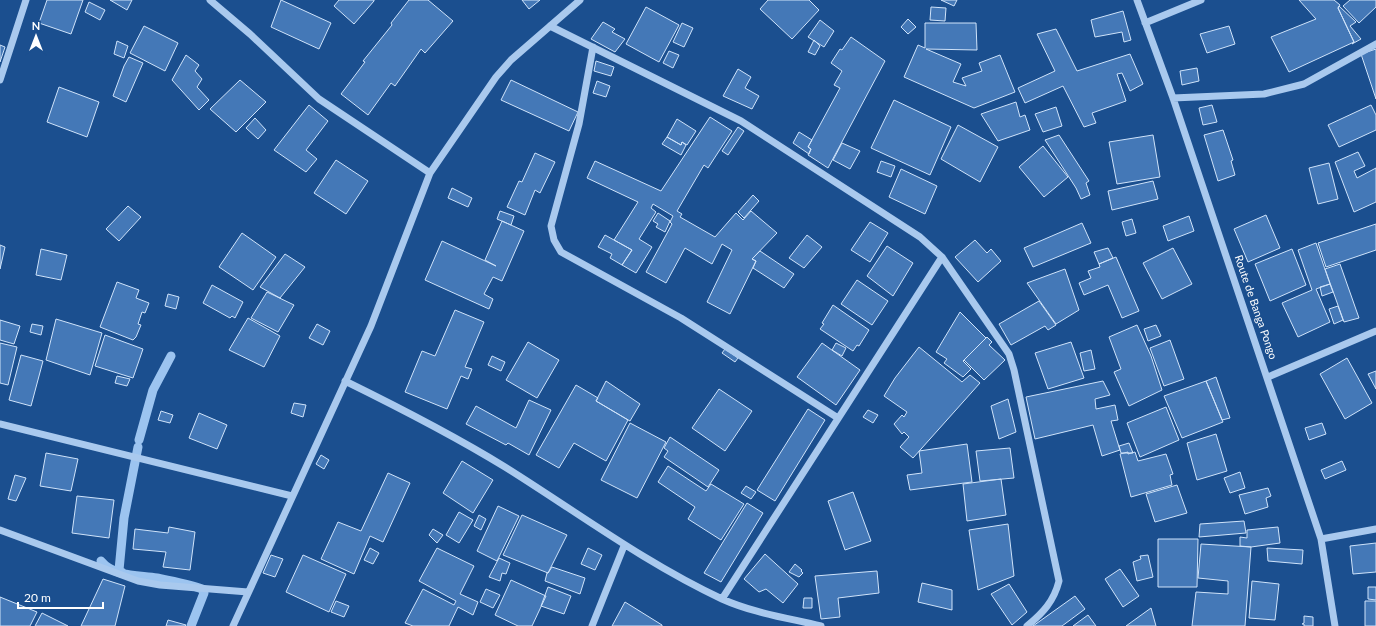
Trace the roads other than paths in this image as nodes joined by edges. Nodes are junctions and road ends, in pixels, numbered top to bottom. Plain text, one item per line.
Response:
1 (26, 0) edge
2 (210, 0) edge
3 (580, 0) edge
4 (1137, 0) edge
5 (1201, 0) edge
6 (1145, 23) junction
7 (550, 26) junction
8 (1376, 44) edge
9 (592, 47) junction
10 (0, 80) edge
11 (1174, 98) junction
12 (430, 172) junction
13 (942, 257) junction
14 (1376, 332) edge
15 (1268, 376) junction
16 (346, 381) junction
17 (838, 418) junction
18 (0, 424) edge
19 (292, 496) junction
20 (1376, 529) edge
21 (0, 530) edge
22 (1321, 540) junction
23 (624, 546) junction
24 (248, 592) junction
25 (722, 599) junction
26 (233, 626) edge
27 (592, 626) edge
28 (821, 626) edge
29 (1027, 626) edge
30 (1335, 626) edge

1 - 10 street
2 - 12 street
3 - 7 street
4 - 6 street, Route de Banga Pongo
5 - 6 street
6 - 11 street, Route de Banga Pongo
7 - 9 street
7 - 12 street
8 - 11 street
9 - 13 street
9 - 17 street
11 - 15 street, Route de Banga Pongo
12 - 16 street
13 - 17 street
13 - 29 street
14 - 15 street
15 - 22 street, Route de Banga Pongo
16 - 19 street
16 - 23 street
17 - 25 street
18 - 19 street
19 - 24 street
20 - 22 street
21 - 24 street
22 - 30 street, Route de Banga Pongo
23 - 25 street
23 - 27 street
24 - 26 street
25 - 28 street

